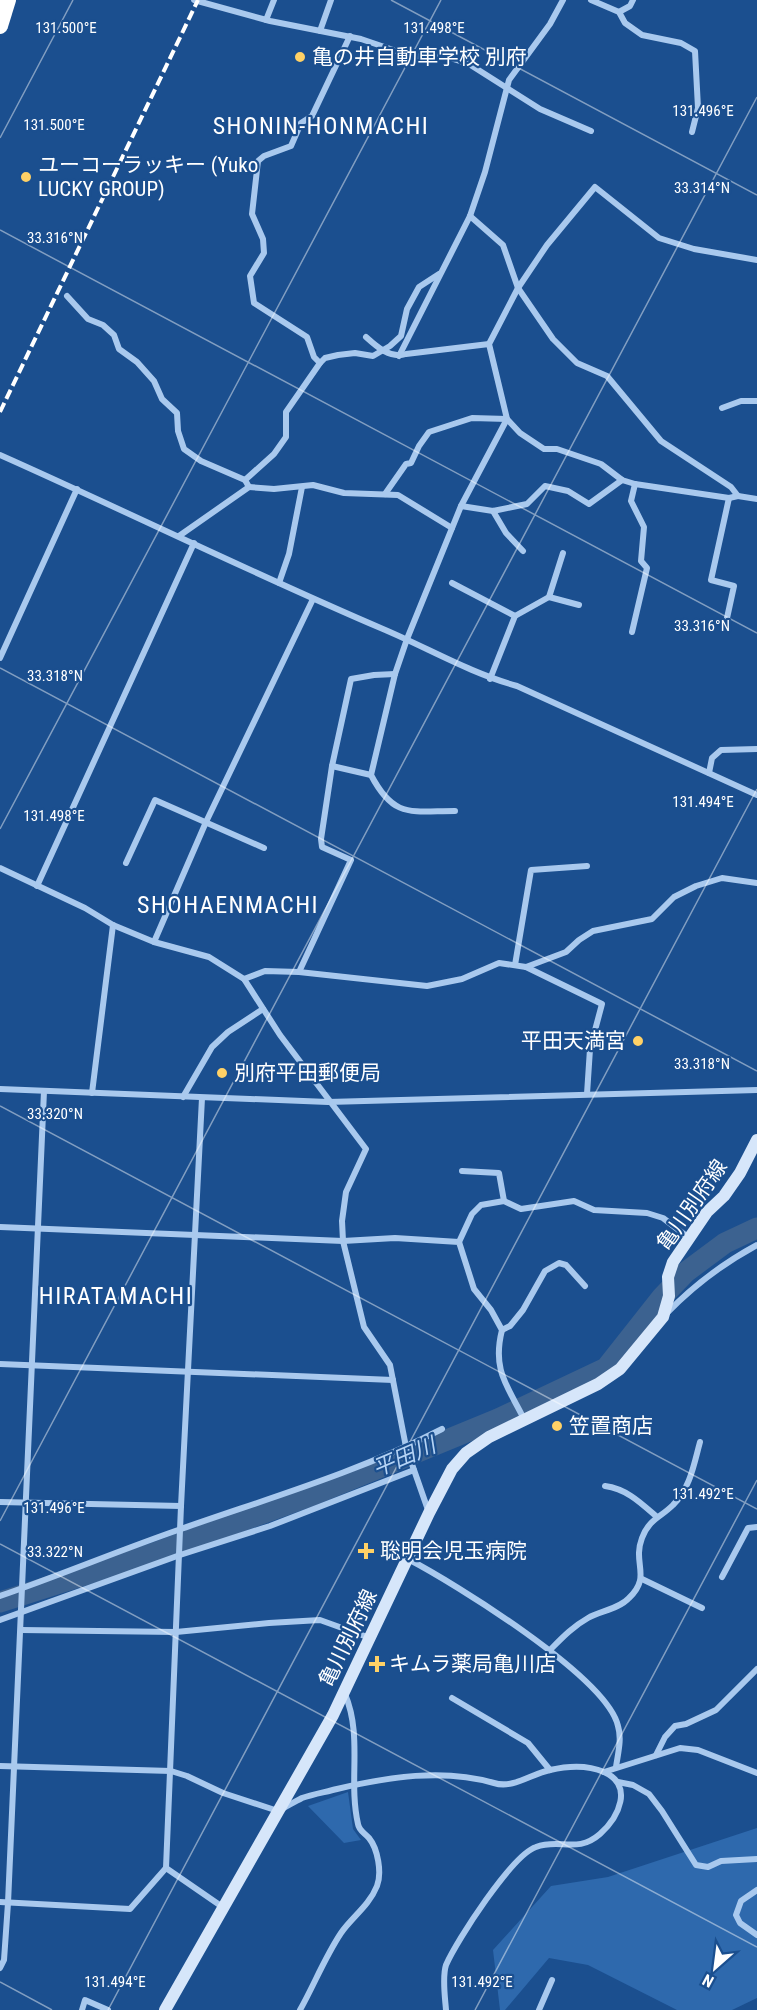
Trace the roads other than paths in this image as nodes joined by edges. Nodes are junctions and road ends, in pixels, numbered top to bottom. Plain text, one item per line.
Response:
1 (8, 0) edge
2 (194, 0) edge
3 (274, 0) edge
4 (331, 0) edge
5 (563, 0) edge
6 (591, 0) edge
7 (633, 0) edge
8 (619, 12) junction
9 (266, 20) junction
10 (0, 26) edge
11 (320, 31) junction
12 (350, 36) junction
13 (506, 87) junction
14 (591, 131) dead end
15 (692, 132) dead end
16 (470, 216) junction
17 (757, 260) edge
18 (439, 274) junction
19 (518, 288) junction
20 (68, 296) dead end
21 (366, 337) dead end
22 (489, 344) junction
23 (382, 351) junction
24 (399, 356) junction
25 (320, 363) junction
26 (757, 401) edge
27 (723, 408) dead end
28 (507, 419) junction
29 (0, 455) edge
30 (245, 480) junction
31 (622, 480) junction
32 (635, 484) junction
33 (249, 487) junction
34 (302, 487) junction
35 (77, 489) junction
36 (385, 494) junction
37 (738, 496) junction
38 (729, 498) junction
39 (757, 499) edge
40 (461, 506) junction
41 (493, 511) junction
42 (452, 528) junction
43 (179, 536) junction
44 (194, 543) junction
45 (523, 551) dead end
46 (563, 553) dead end
47 (279, 583) junction
48 (452, 583) dead end
49 (549, 597) junction
50 (313, 599) junction
51 (579, 605) dead end
52 (515, 616) junction
53 (727, 618) dead end
54 (632, 632) dead end
55 (407, 639) junction
56 (0, 658) edge
57 (395, 674) junction
58 (490, 679) junction
59 (757, 749) edge
60 (332, 766) junction
61 (709, 773) junction
62 (371, 775) junction
63 (757, 795) edge
64 (455, 811) dead end
65 (206, 822) junction
66 (264, 848) dead end
67 (126, 863) dead end
68 (587, 866) dead end
69 (0, 868) edge
70 (757, 883) edge
71 (38, 886) junction
72 (113, 925) junction
73 (154, 942) junction
74 (515, 965) junction
75 (526, 967) junction
76 (299, 972) junction
77 (244, 979) junction
78 (263, 1010) junction
79 (0, 1089) edge
80 (757, 1090) edge
81 (44, 1091) junction
82 (92, 1093) junction
83 (587, 1094) junction
84 (183, 1097) junction
85 (202, 1098) junction
86 (328, 1102) junction
87 (757, 1140) edge
88 (462, 1171) dead end
89 (504, 1201) junction
90 (0, 1227) edge
91 (39, 1229) junction
92 (195, 1235) junction
93 (689, 1238) junction
94 (343, 1241) junction
95 (459, 1242) junction
96 (757, 1245) edge
97 (585, 1286) dead end
98 (663, 1317) junction
99 (502, 1330) junction
100 (0, 1364) edge
101 (33, 1365) junction
102 (188, 1372) junction
103 (393, 1380) junction
104 (523, 1416) junction
105 (442, 1429) dead end
106 (700, 1442) dead end
107 (406, 1448) junction
108 (413, 1467) junction
109 (605, 1486) dead end
110 (0, 1502) edge
111 (27, 1503) junction
112 (181, 1506) junction
113 (429, 1513) junction
114 (657, 1517) junction
115 (757, 1527) edge
116 (180, 1529) junction
117 (180, 1555) junction
118 (408, 1559) junction
119 (722, 1577) dead end
120 (642, 1579) junction
121 (22, 1588) junction
122 (0, 1596) edge
123 (702, 1608) dead end
124 (21, 1612) junction
125 (0, 1620) edge
126 (21, 1630) junction
127 (176, 1632) junction
128 (370, 1638) junction
129 (549, 1651) junction
130 (757, 1669) edge
131 (344, 1692) junction
132 (452, 1698) dead end
133 (656, 1755) junction
134 (0, 1766) edge
135 (13, 1767) junction
136 (616, 1767) junction
137 (549, 1770) junction
138 (171, 1771) junction
139 (604, 1772) junction
140 (757, 1773) edge
141 (618, 1782) junction
142 (354, 1785) junction
143 (278, 1811) junction
144 (757, 1859) edge
145 (166, 1868) junction
146 (757, 1890) edge
147 (0, 1902) edge
148 (8, 1903) junction
149 (224, 1908) junction
150 (757, 1935) edge
151 (0, 1968) edge
152 (552, 1980) dead end
153 (82, 2010) edge
154 (108, 2010) edge
155 (165, 2010) edge
156 (300, 2010) edge
157 (446, 2010) edge
158 (539, 2010) edge

1 - 10 highway
2 - 9 street
3 - 9 street
4 - 11 street
5 - 13 street
6 - 8 street
7 - 8 street
8 - 15 street
9 - 11 street
11 - 12 street
12 - 13 street
12 - 25 street
13 - 14 street
13 - 16 street
16 - 18 street
16 - 19 street
17 - 19 street
18 - 23 street
18 - 24 street
19 - 22 street
19 - 37 street
20 - 30 street
21 - 23 street
22 - 24 street
22 - 28 street
23 - 24 street
23 - 25 street
25 - 30 street
26 - 27 street
28 - 31 street
28 - 36 street
28 - 40 street
29 - 35 street
30 - 33 street
31 - 32 street
31 - 41 street
32 - 38 street
32 - 54 street
33 - 34 street
33 - 43 street
34 - 36 street
34 - 47 street
35 - 43 street
35 - 56 street
36 - 42 street
37 - 38 street
37 - 39 street
38 - 53 street
40 - 41 street
40 - 42 street
41 - 45 street
42 - 55 street
43 - 44 street
44 - 47 street
44 - 71 street
46 - 49 street
47 - 50 street
48 - 52 street
49 - 51 street
49 - 52 street
50 - 55 street
50 - 65 street
52 - 58 street
55 - 57 street
55 - 58 street
57 - 60 street
57 - 62 street
58 - 61 street
59 - 61 street
60 - 62 street
60 - 76 street
61 - 63 street
62 - 64 street
65 - 66 street
65 - 67 street
65 - 73 street
68 - 74 street
69 - 71 street
70 - 75 street
71 - 72 street
72 - 73 street
72 - 82 street
73 - 77 street
74 - 75 street
74 - 76 street
75 - 83 street
76 - 77 street
77 - 78 street
78 - 84 street
78 - 86 street
79 - 81 street
80 - 83 street
81 - 82 street
81 - 91 street
82 - 84 street
83 - 86 street
84 - 85 street
85 - 86 street
85 - 92 street
86 - 94 street
87 - 93 main road, 亀川別府線
88 - 89 street
89 - 93 street
89 - 95 street
90 - 91 street
91 - 92 street
91 - 101 street
92 - 94 street
92 - 102 street
93 - 98 main road, 亀川別府線
94 - 95 street
94 - 103 street
95 - 99 street
96 - 98 street
97 - 99 street
98 - 104 main road, 亀川別府線
99 - 104 street
100 - 101 street
101 - 102 street
101 - 111 street
102 - 103 street
102 - 112 street
103 - 107 street
104 - 113 main road, 亀川別府線
105 - 107 street
106 - 114 street
107 - 108 street
107 - 116 street
108 - 113 street
108 - 117 street
109 - 114 street
110 - 111 street
111 - 112 street
111 - 121 street
112 - 116 street
113 - 118 main road, 亀川別府線
114 - 120 street
115 - 119 street
116 - 117 street
116 - 121 street
117 - 124 street
117 - 127 street
118 - 128 main road, 亀川別府線
118 - 129 street
120 - 123 street
120 - 129 street
121 - 122 street
121 - 124 street
124 - 125 street
124 - 126 street
126 - 127 street
126 - 135 street
127 - 128 street
127 - 138 street
128 - 131 main road, 亀川別府線
129 - 136 street
130 - 133 street
131 - 142 street
131 - 143 main road, 亀川別府線
132 - 137 street
133 - 136 street
133 - 140 street
134 - 135 street
135 - 138 street
135 - 148 street
136 - 139 street
137 - 139 street
137 - 142 street
138 - 143 street
138 - 145 street
139 - 141 street
141 - 144 street
141 - 157 street
142 - 143 street
142 - 156 street
143 - 149 main road, 亀川別府線
145 - 148 street
145 - 149 street
146 - 150 street
147 - 148 street
148 - 151 street
149 - 155 main road, 亀川別府線
152 - 158 street
153 - 154 street

